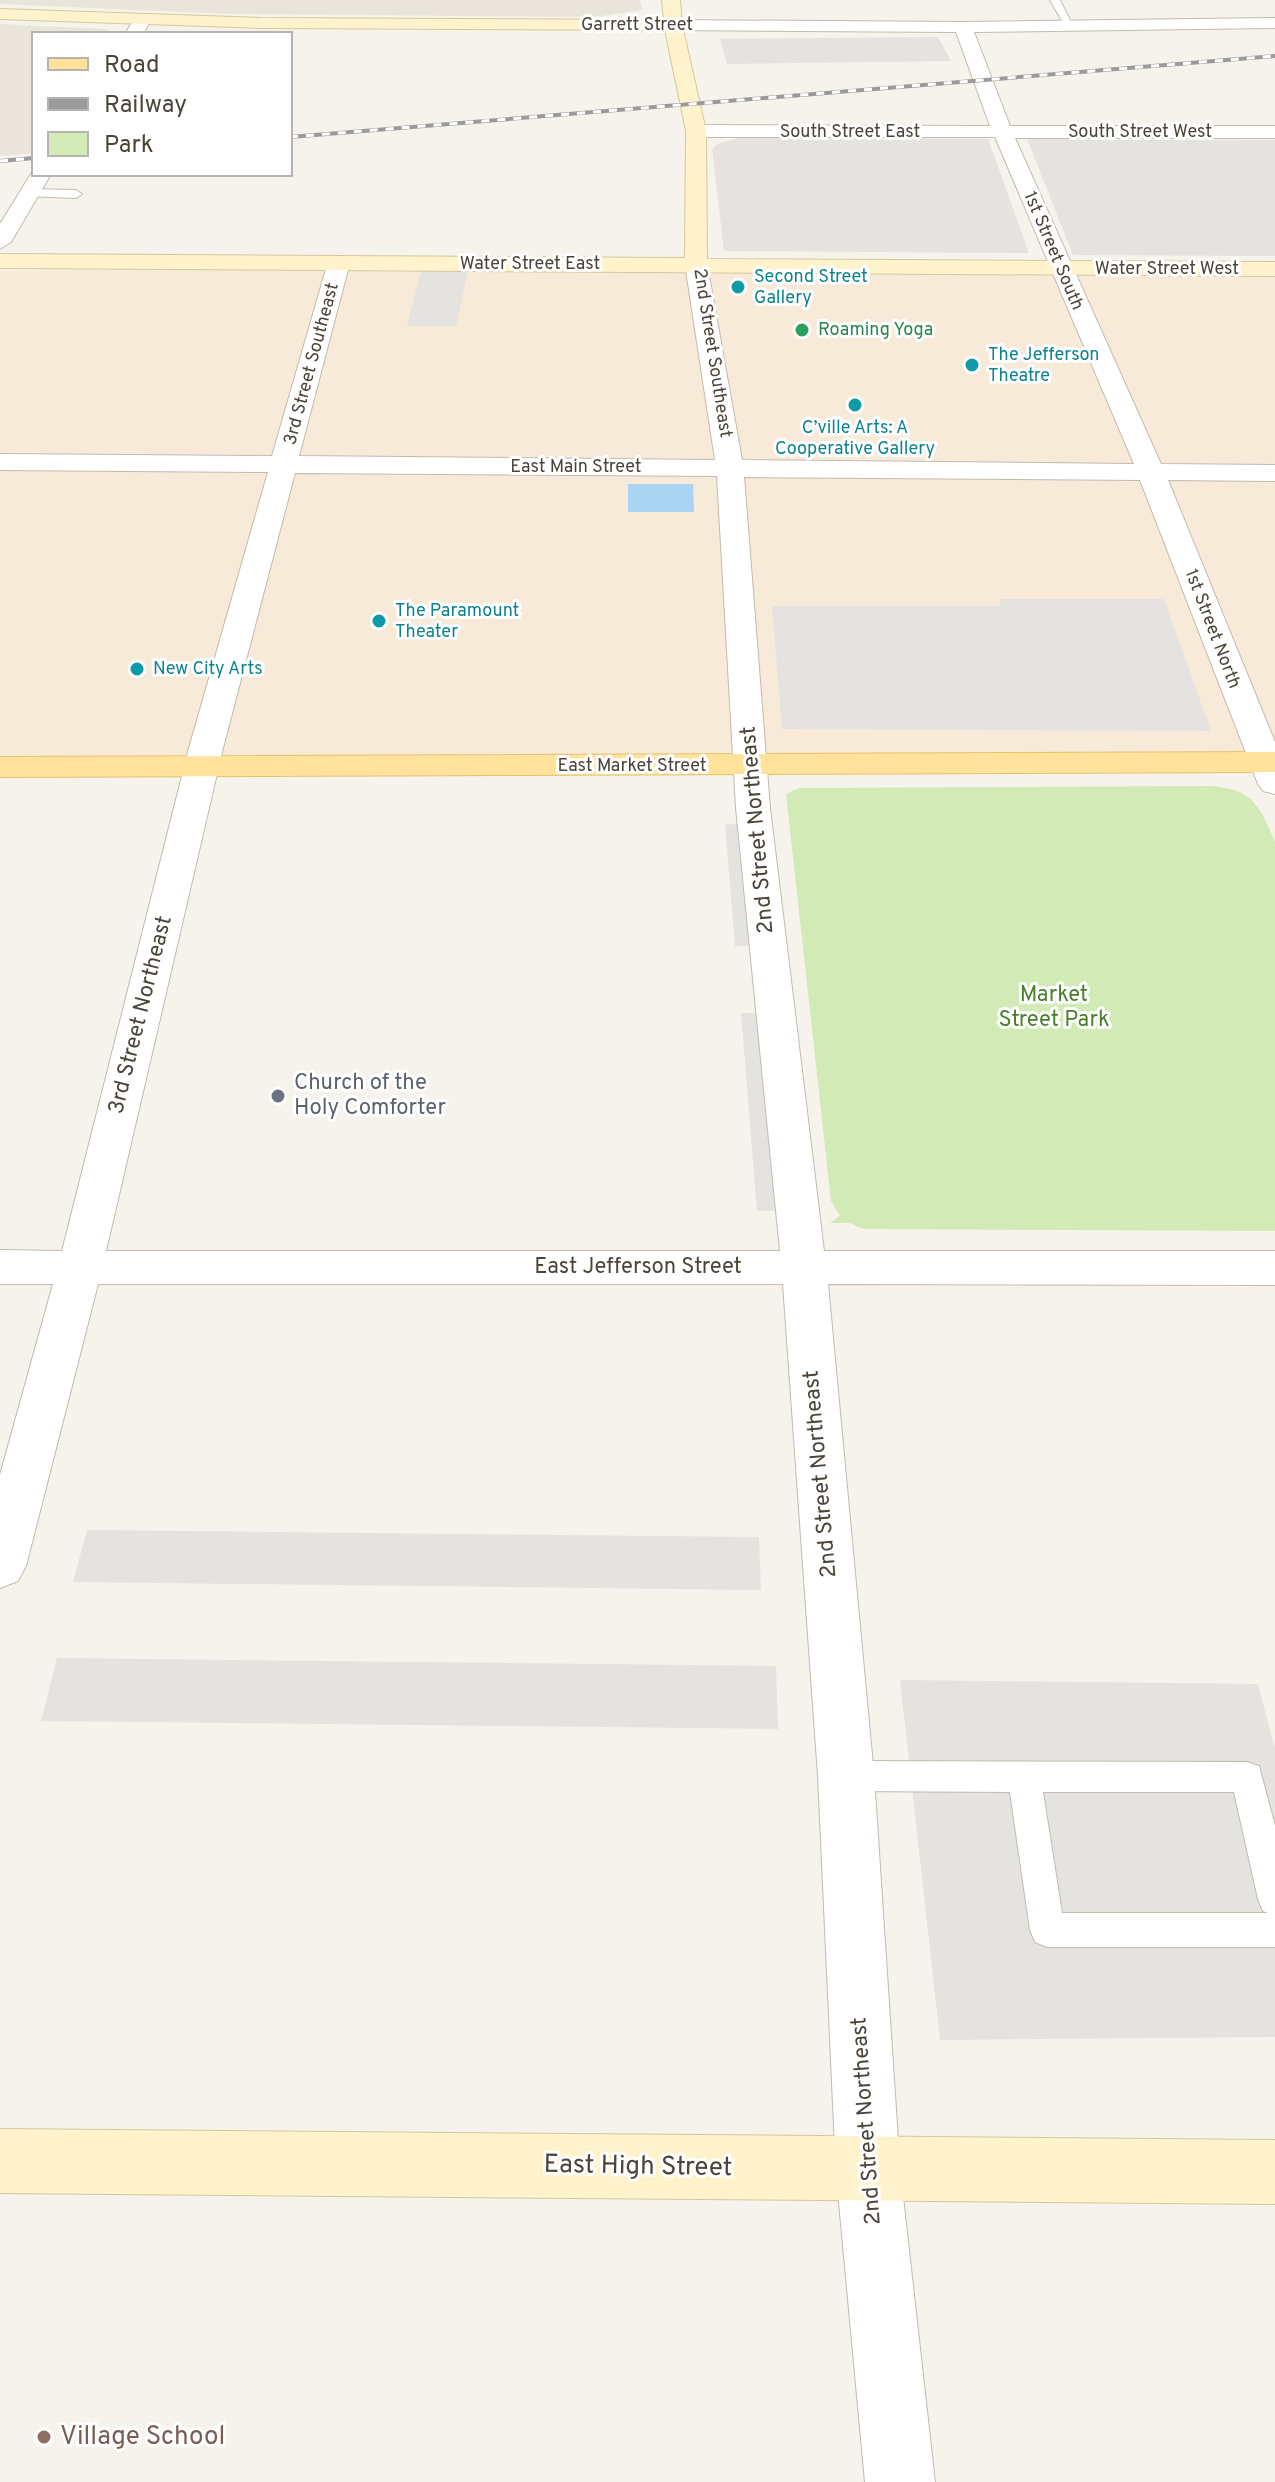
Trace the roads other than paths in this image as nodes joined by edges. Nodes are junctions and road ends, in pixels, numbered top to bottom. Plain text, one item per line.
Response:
1 (671, 0) edge
2 (1055, 0) edge
3 (0, 14) edge
4 (1275, 23) edge
5 (673, 25) junction
6 (1070, 26) junction
7 (138, 27) edge
8 (963, 27) junction
9 (696, 131) junction
10 (1004, 132) junction
11 (1275, 132) edge
12 (40, 176) edge
13 (29, 193) junction
14 (76, 194) dead end
15 (0, 242) edge
16 (0, 261) edge
17 (339, 262) junction
18 (696, 264) junction
19 (1060, 269) junction
20 (1275, 269) edge
21 (0, 462) edge
22 (285, 466) junction
23 (730, 468) junction
24 (1151, 472) junction
25 (1275, 473) edge
26 (202, 766) junction
27 (752, 766) junction
28 (0, 767) edge
29 (1271, 770) edge
30 (0, 1267) edge
31 (80, 1268) junction
32 (804, 1268) junction
33 (1275, 1268) edge
34 (0, 1566) edge
35 (846, 1776) junction
36 (1024, 1777) junction
37 (1275, 1899) edge
38 (1275, 1930) edge
39 (0, 2161) edge
40 (868, 2170) junction
41 (1275, 2172) edge
42 (900, 2482) edge

1 - 5 street, 2nd Street Southeast
2 - 6 lane
3 - 7 street, Garrett Street
4 - 6 street, Garrett Street
5 - 7 street, Garrett Street
5 - 8 street, Garrett Street
5 - 9 street, 2nd Street Southeast
6 - 8 street, Garrett Street
8 - 10 street, 1st Street South
9 - 10 street, South Street East
9 - 18 street, 2nd Street Southeast
10 - 11 street, South Street West
10 - 19 street, 1st Street South
12 - 13 street
13 - 14 lane
13 - 15 street
16 - 17 street, Water Street East
17 - 18 street, Water Street East
17 - 22 street, 3rd Street Southeast
18 - 19 street, Water Street East
18 - 23 street, 2nd Street Southeast
19 - 20 street, Water Street West
19 - 24 street, 1st Street South
21 - 22 street, East Main Street
22 - 23 street, East Main Street
22 - 26 street, 3rd Street Northeast
23 - 24 street, East Main Street
23 - 27 street, 2nd Street Northeast
24 - 25 street, East Main Street
24 - 29 street, 1st Street North
26 - 27 main road, East Market Street
26 - 28 main road, East Market Street
26 - 31 street, 3rd Street Northeast
27 - 29 main road, East Market Street
27 - 32 street, 2nd Street Northeast
30 - 31 street, East Jefferson Street
31 - 32 street, East Jefferson Street
31 - 34 street, 3rd Street Northeast
32 - 33 street, East Jefferson Street
32 - 35 street, 2nd Street Northeast
35 - 36 lane
35 - 40 street, 2nd Street Northeast
36 - 37 lane
36 - 38 lane
39 - 40 street, East High Street
40 - 41 street, East High Street
40 - 42 street, 2nd Street Northeast

